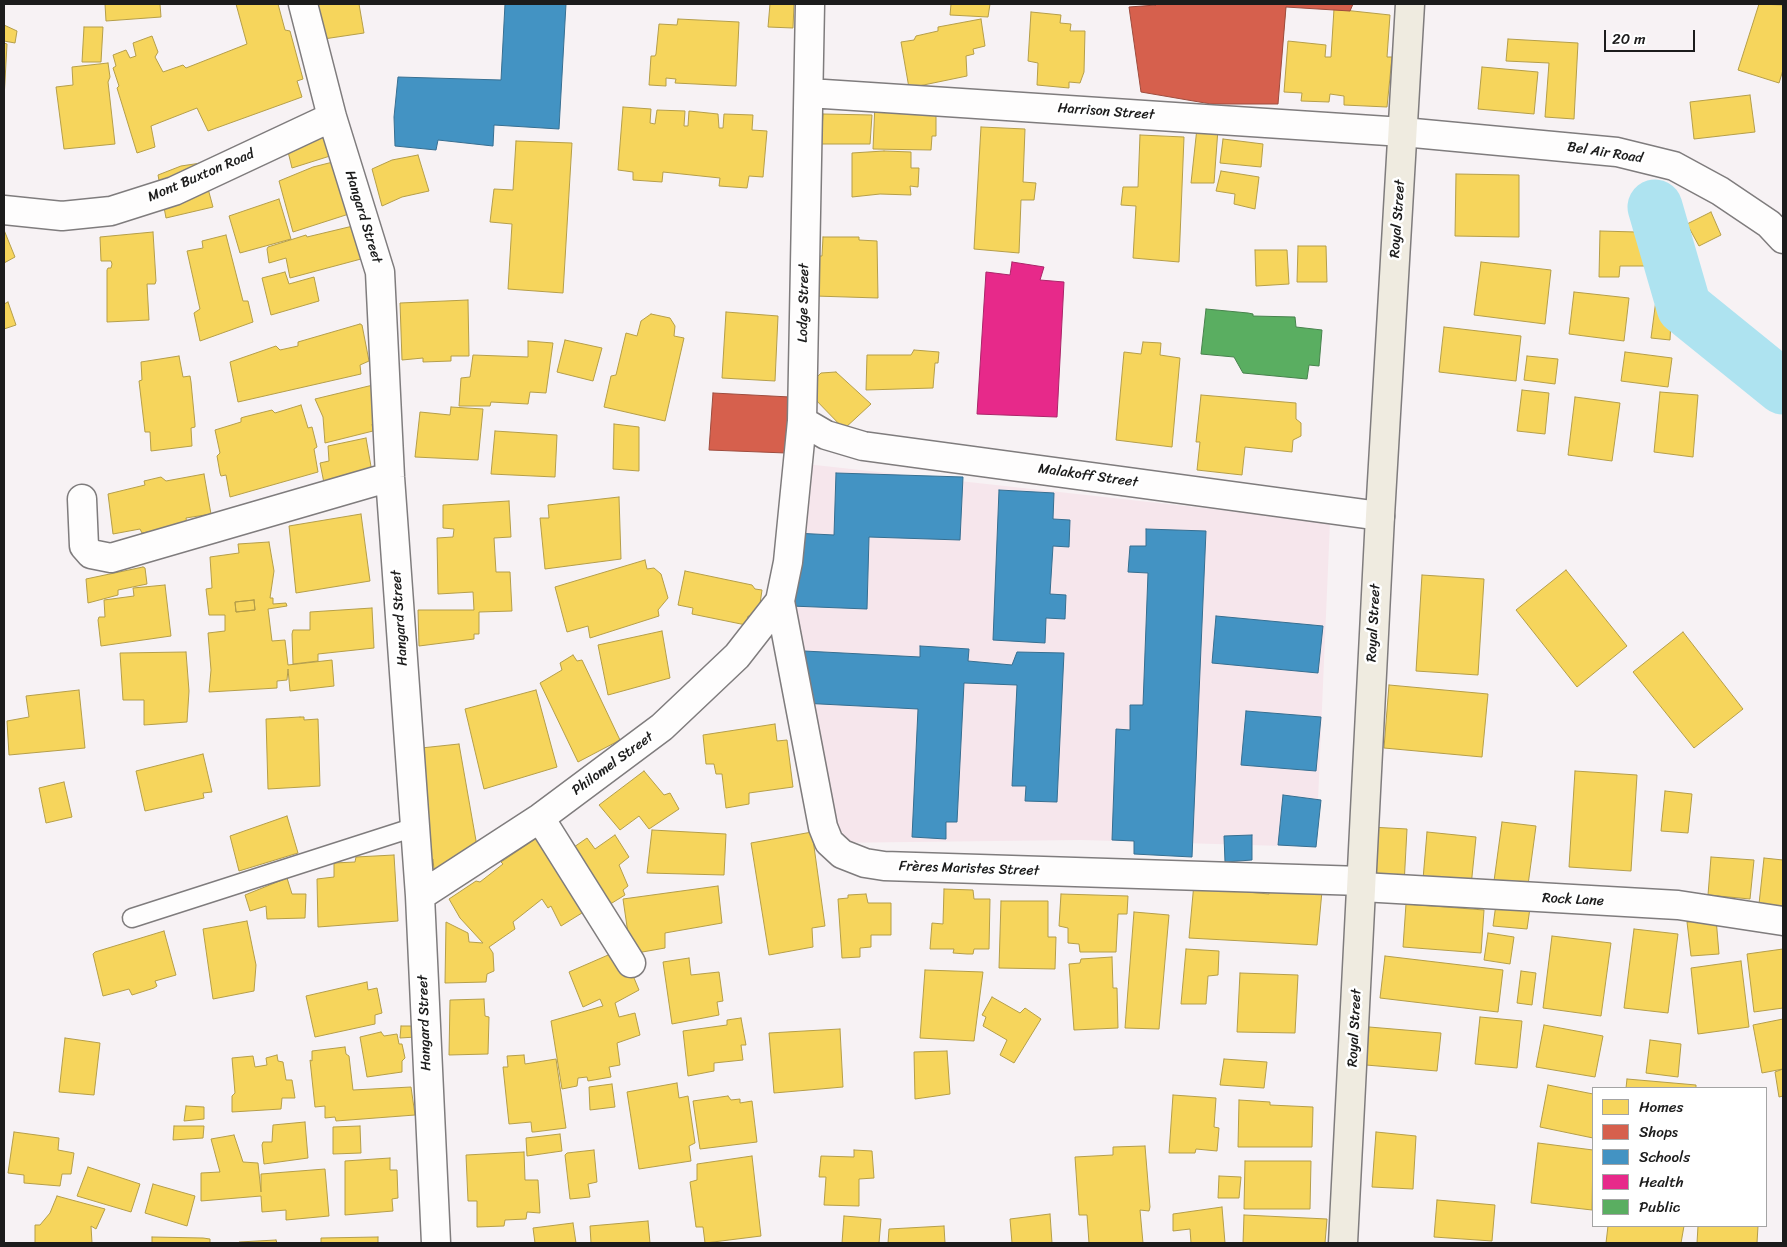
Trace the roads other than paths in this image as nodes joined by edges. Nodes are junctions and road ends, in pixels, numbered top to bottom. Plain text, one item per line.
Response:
1 (303, 4) edge
2 (810, 4) edge
3 (1410, 4) edge
4 (809, 93) junction
5 (332, 117) junction
6 (1403, 132) junction
7 (4, 210) edge
8 (1783, 239) edge
9 (802, 421) junction
10 (390, 477) junction
11 (82, 498) dead end
12 (1380, 516) junction
13 (780, 601) junction
14 (540, 818) junction
15 (415, 827) junction
16 (1362, 884) junction
17 (420, 896) junction
18 (132, 918) dead end
19 (1783, 921) edge
20 (631, 963) dead end
21 (436, 1243) edge
22 (1343, 1243) edge

1 - 5 street, Hangard Street
2 - 4 street, Lodge Street
3 - 6 main road, Royal Street
4 - 6 street, Harrison Street
4 - 9 street, Lodge Street
5 - 7 street, Mont Buxton Road
5 - 10 street, Hangard Street
6 - 8 street, Bel Air Road
6 - 12 main road, Royal Street
9 - 12 street, Malakoff Street
9 - 13 street, Lodge Street
10 - 11 street
10 - 15 street, Hangard Street
12 - 16 main road, Royal Street
13 - 14 street, Philomel Street
13 - 16 street, Frères Maristes Street
14 - 17 street, Philomel Street
14 - 20 street
15 - 17 street, Hangard Street
15 - 18 lane
16 - 19 street, Rock Lane
16 - 22 main road, Royal Street
17 - 21 street, Hangard Street

